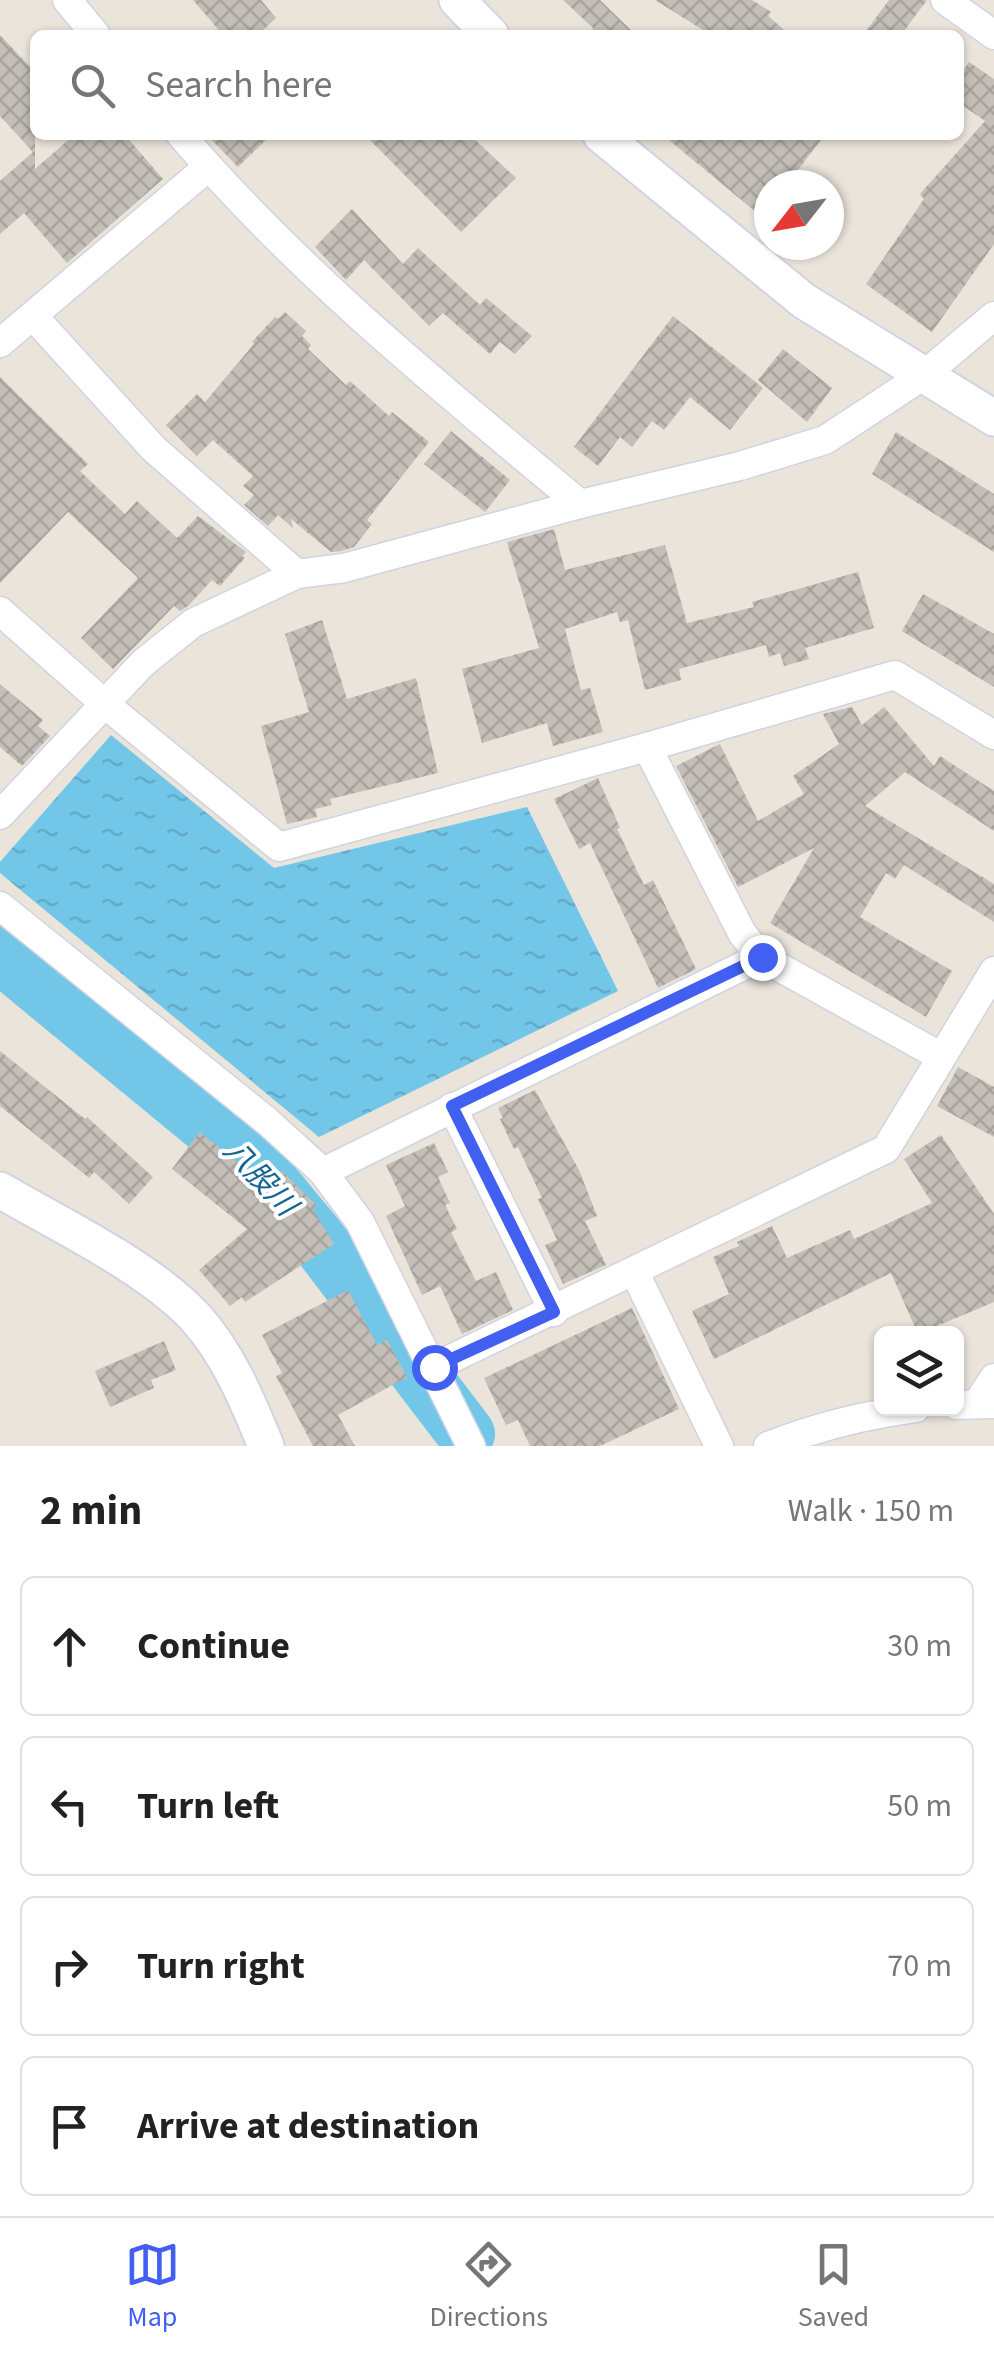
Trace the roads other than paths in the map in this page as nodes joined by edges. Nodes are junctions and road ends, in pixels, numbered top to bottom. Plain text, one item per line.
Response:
1 (66, 0) edge
2 (457, 0) edge
3 (954, 3) edge
4 (92, 30) edge
5 (487, 30) edge
6 (994, 35) edge
7 (185, 140) edge
8 (606, 140) edge
9 (208, 167) junction
10 (32, 316) junction
11 (994, 316) edge
12 (0, 343) edge
13 (924, 374) junction
14 (994, 418) edge
15 (580, 504) junction
16 (297, 574) junction
17 (0, 612) edge
18 (106, 705) junction
19 (994, 735) edge
20 (647, 747) junction
21 (0, 815) edge
22 (0, 906) edge
23 (762, 957) junction
24 (994, 971) edge
25 (940, 1056) junction
26 (452, 1106) junction
27 (323, 1172) junction
28 (0, 1190) edge
29 (635, 1273) junction
30 (554, 1312) junction
31 (434, 1367) junction
32 (994, 1378) edge
33 (976, 1404) edge
34 (874, 1416) edge
35 (266, 1446) edge
36 (472, 1446) edge
37 (719, 1446) edge
38 (768, 1446) edge

1 - 4 street
2 - 5 street
3 - 6 street
7 - 9 street
8 - 13 street
9 - 10 street
9 - 15 street
10 - 12 street
10 - 16 street
11 - 13 street
13 - 14 street
13 - 15 street
15 - 16 street
16 - 18 street
17 - 18 street
18 - 20 street
18 - 21 street
19 - 20 street
20 - 23 street
22 - 27 street
23 - 25 street
23 - 26 street
24 - 25 street
25 - 29 street
26 - 27 street
26 - 30 street
27 - 31 street
28 - 35 street
29 - 30 street
29 - 37 street
30 - 31 street
31 - 36 street
32 - 33 street
34 - 38 street

